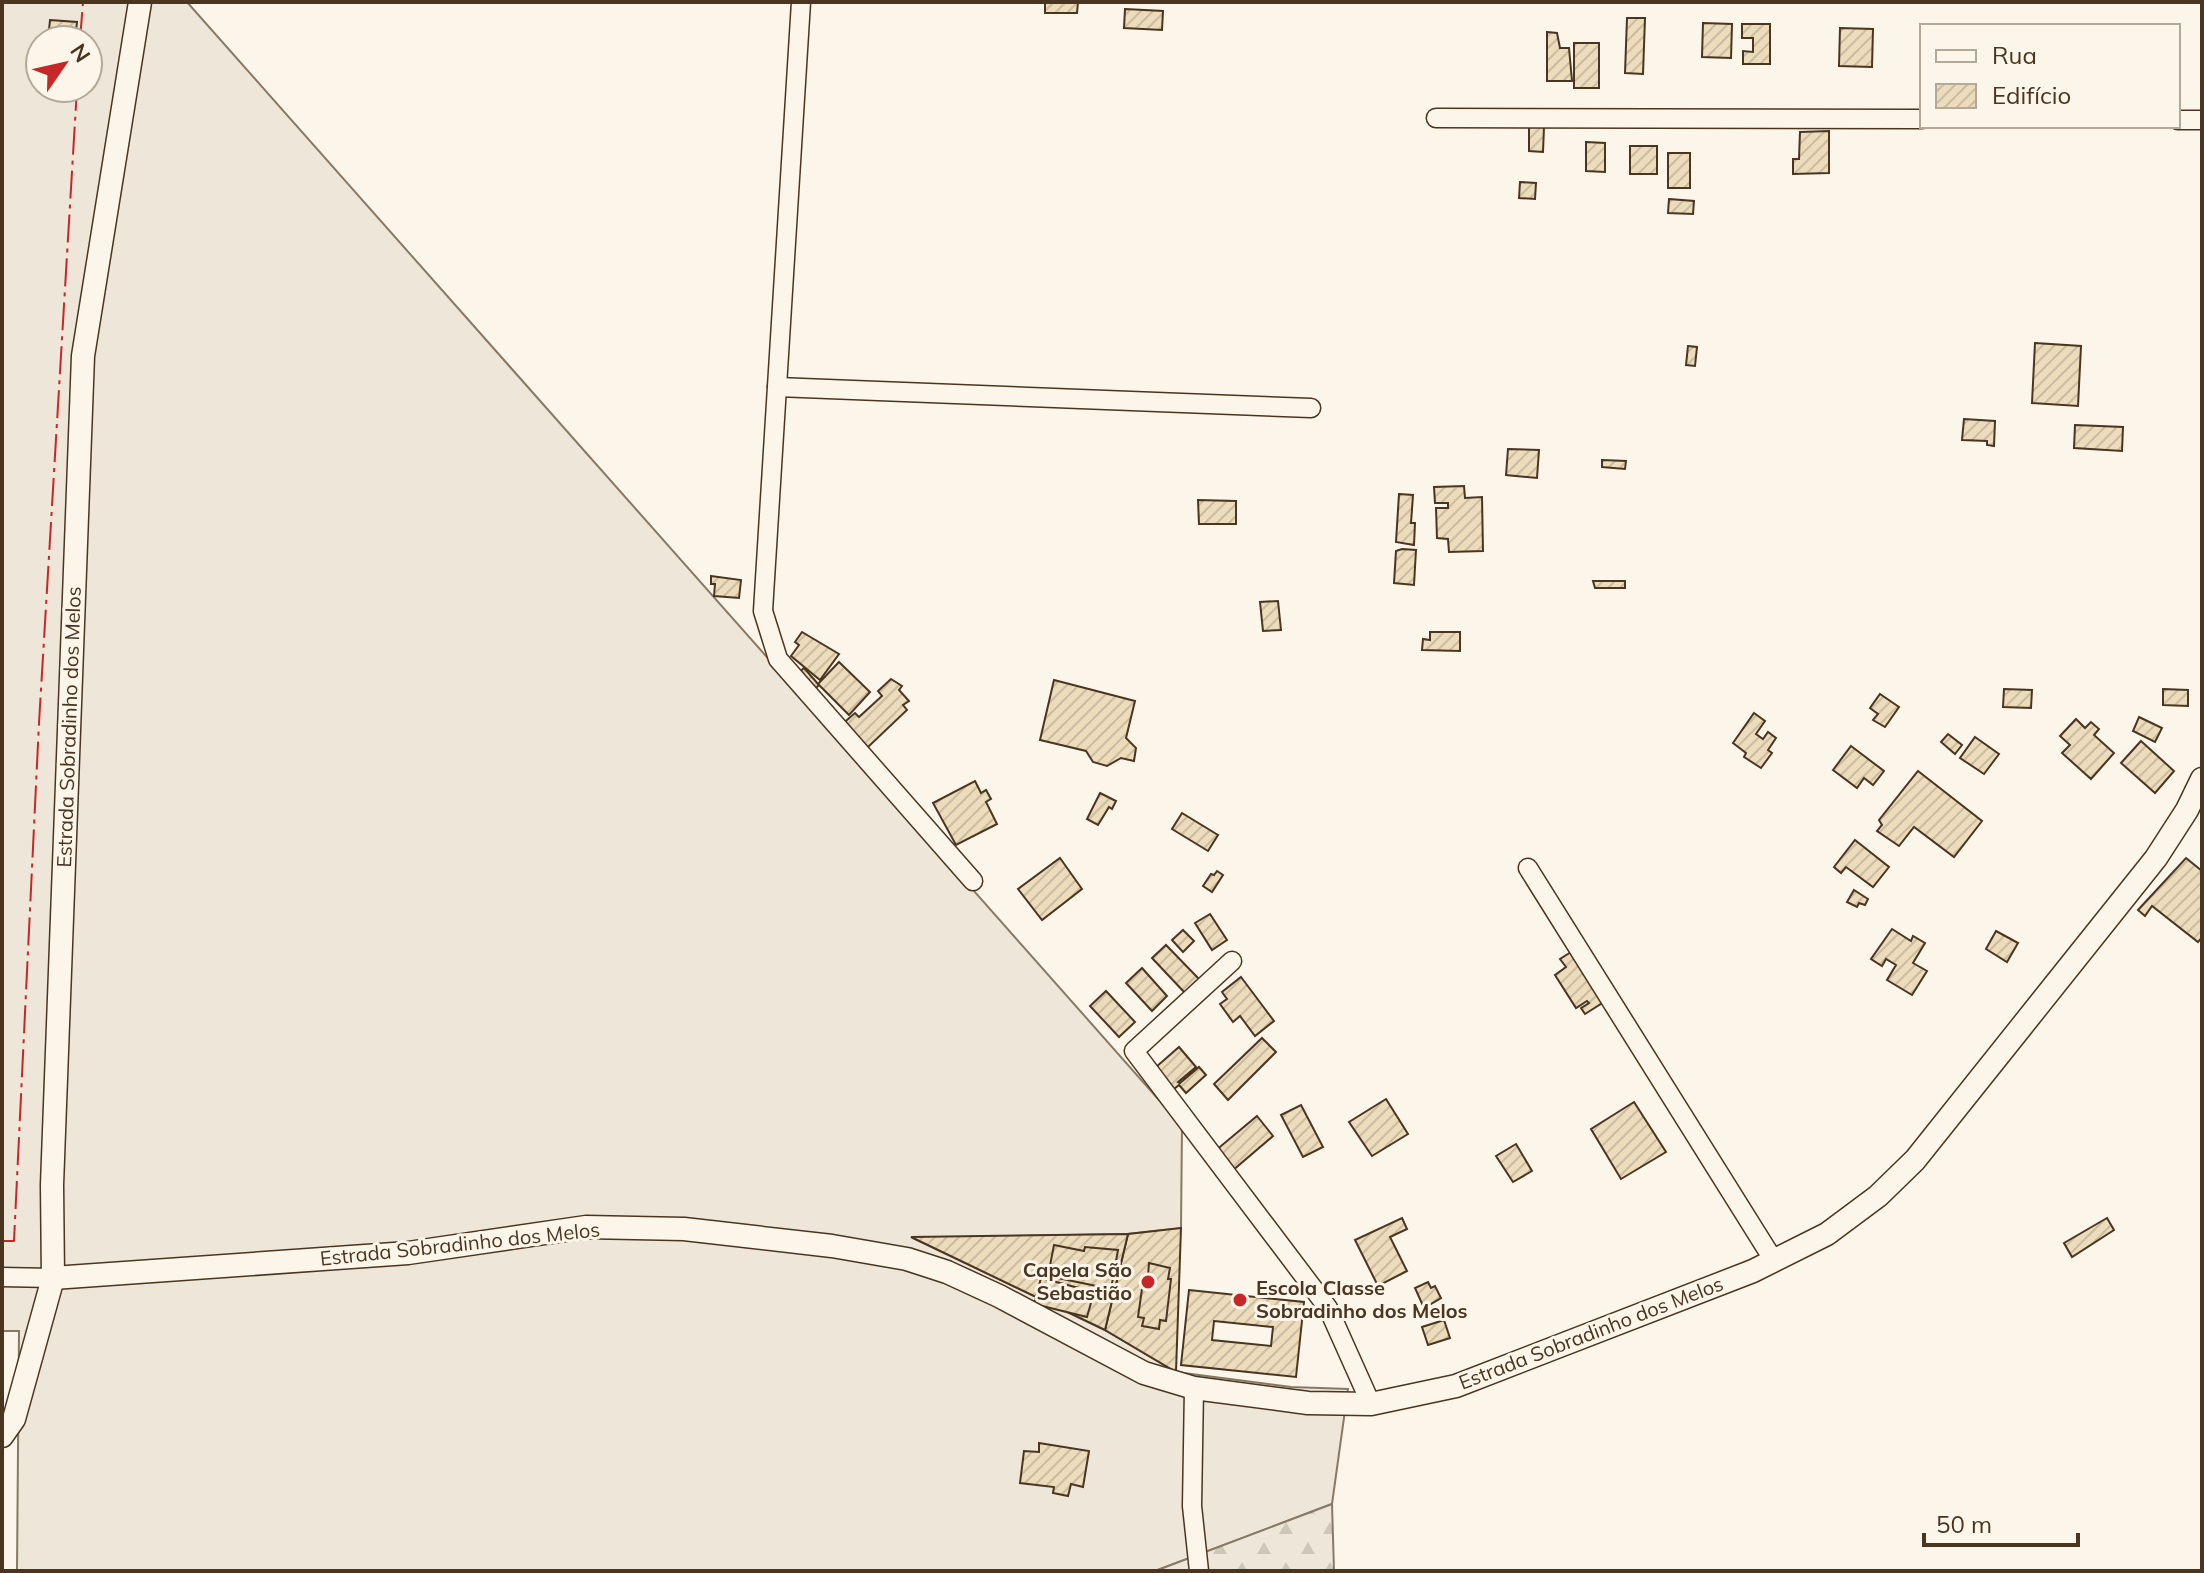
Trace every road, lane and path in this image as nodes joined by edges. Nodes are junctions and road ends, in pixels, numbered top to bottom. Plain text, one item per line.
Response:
1 (140, 2) edge
2 (801, 2) edge
3 (1436, 118) dead end
4 (1920, 119) edge
5 (2180, 120) edge
6 (2202, 120) edge
7 (777, 387) junction
8 (1311, 408) dead end
9 (2202, 779) edge
10 (2194, 816) edge
11 (1528, 868) dead end
12 (973, 881) dead end
13 (1232, 961) dead end
14 (1774, 1261) junction
15 (2, 1277) edge
16 (53, 1278) junction
17 (1194, 1388) junction
18 (1371, 1404) junction
19 (2, 1436) edge
20 (1199, 1571) edge

1 - 16 street, Estrada Sobradinho dos Melos
2 - 7 street
3 - 4 street
5 - 6 street
7 - 8 street
7 - 12 street
9 - 10 street, Estrada Sobradinho dos Melos
10 - 14 street, Estrada Sobradinho dos Melos
11 - 14 street
13 - 18 street
14 - 18 street, Estrada Sobradinho dos Melos
15 - 16 street
16 - 17 street, Estrada Sobradinho dos Melos
16 - 19 street
17 - 18 street, Estrada Sobradinho dos Melos
17 - 20 street

